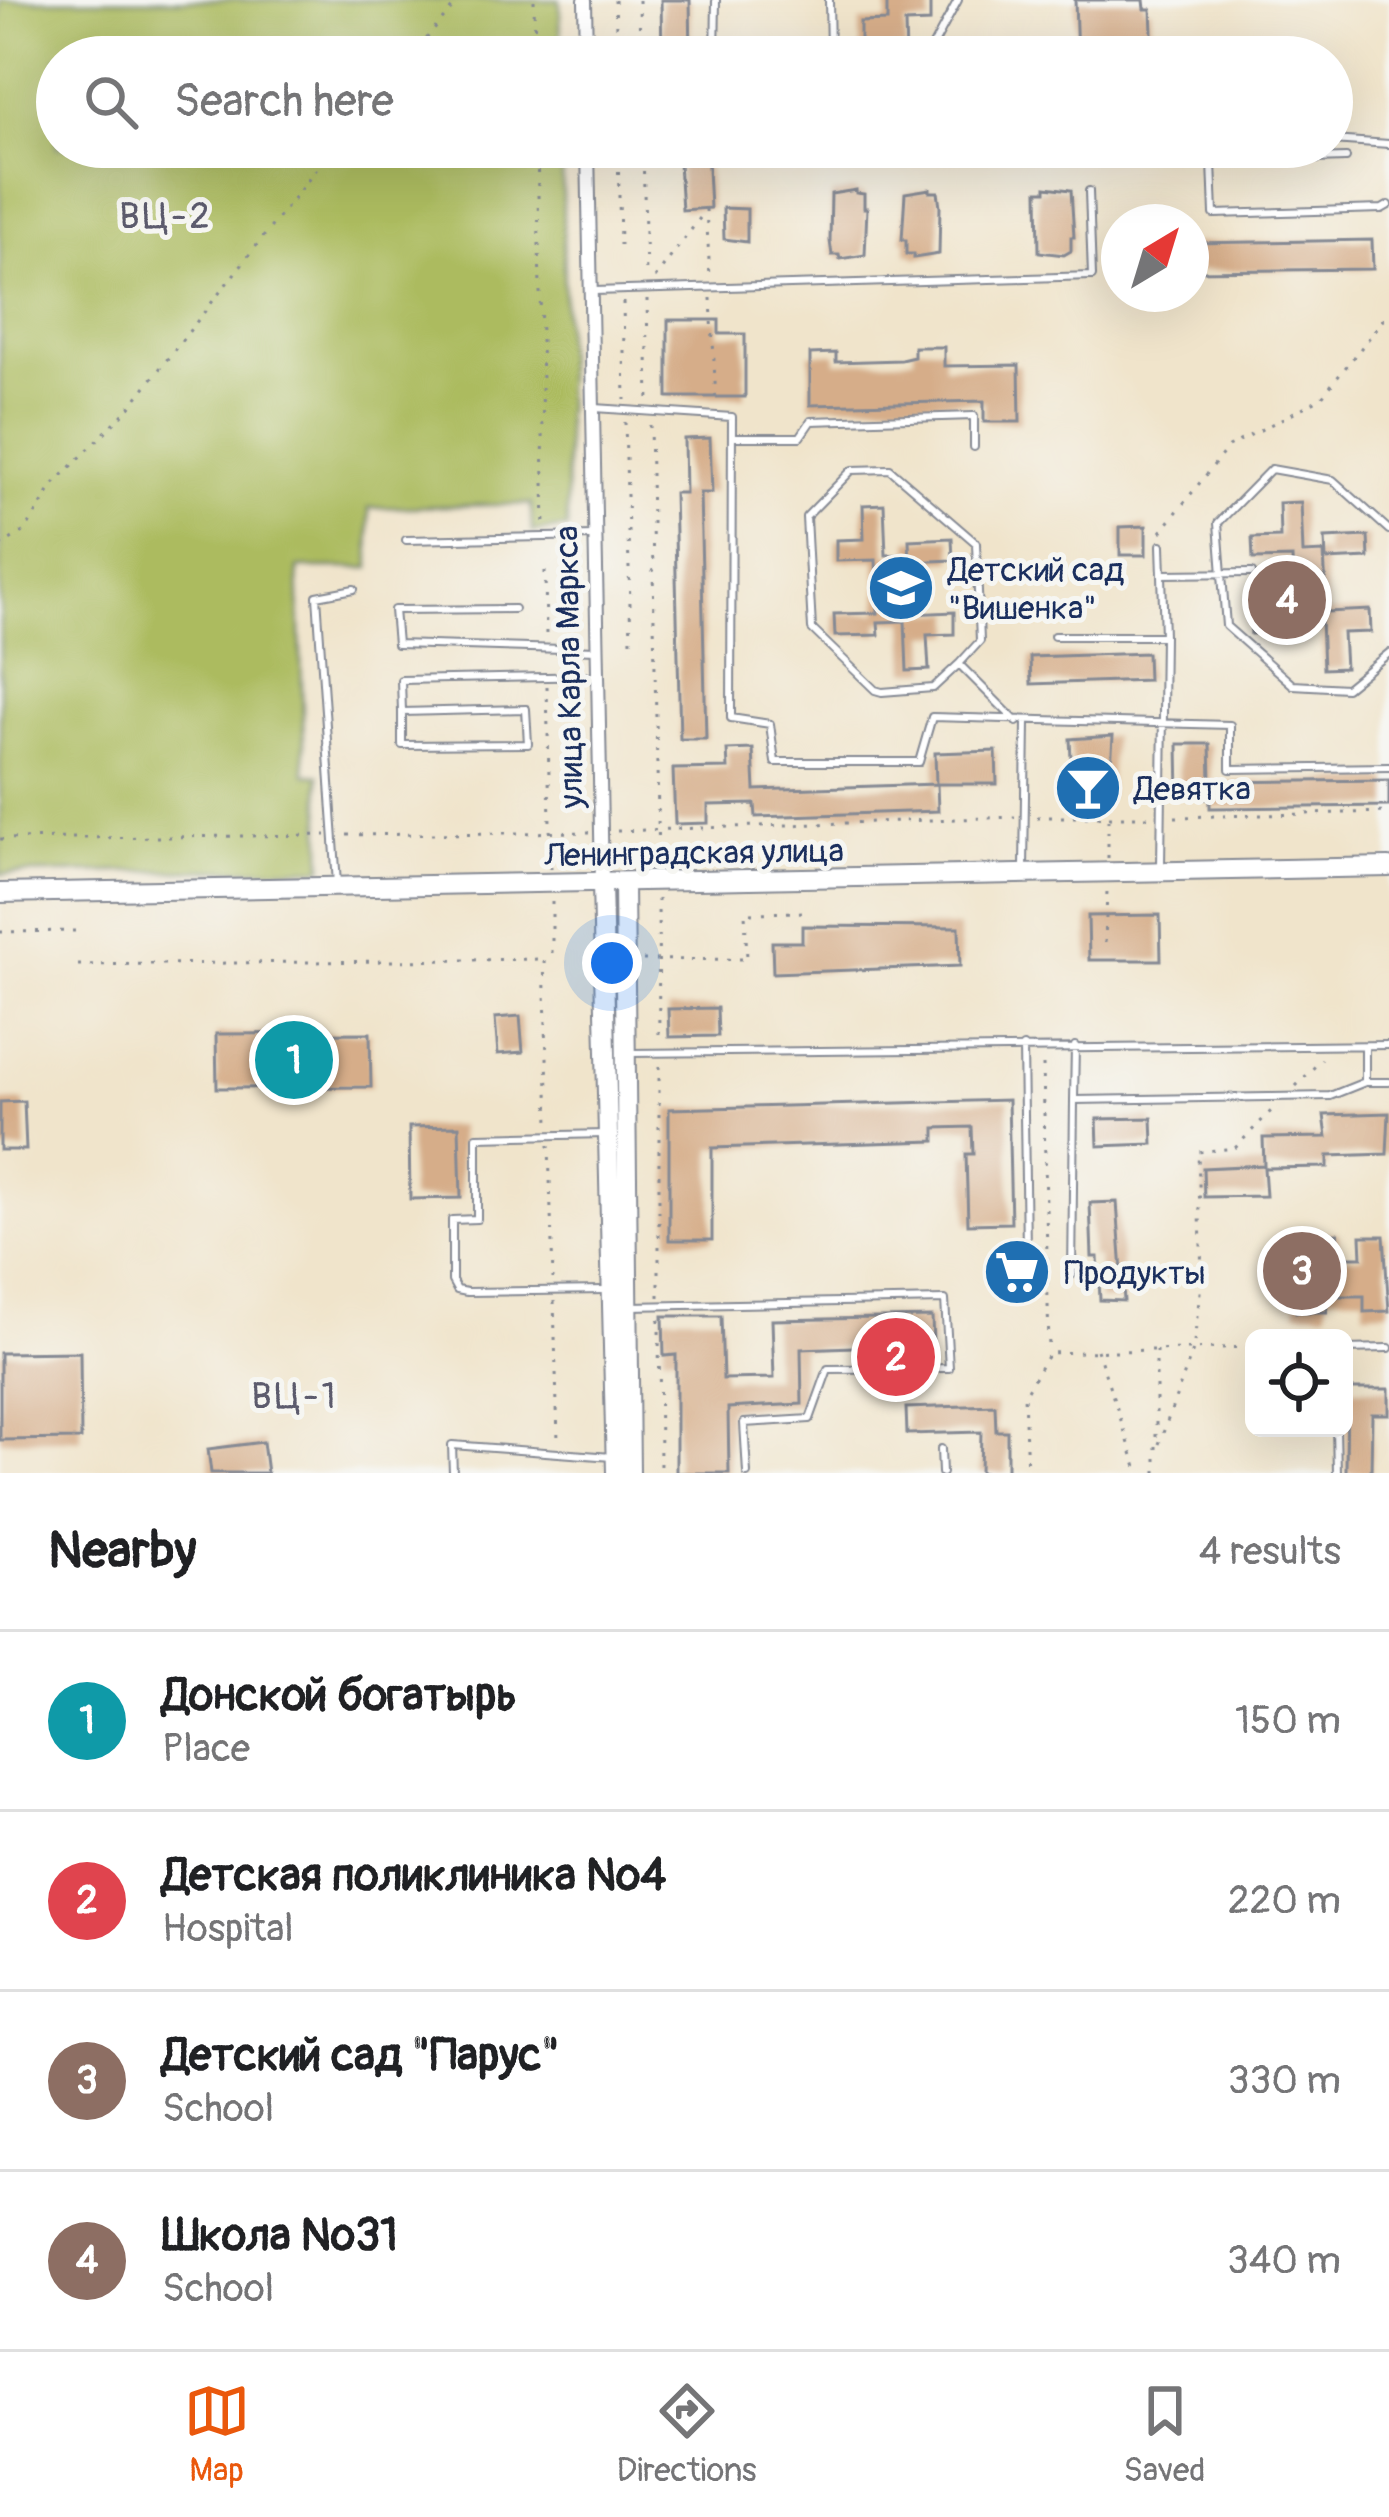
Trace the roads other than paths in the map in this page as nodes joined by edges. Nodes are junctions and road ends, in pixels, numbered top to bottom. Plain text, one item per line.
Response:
1 (585, 0) edge
2 (716, 0) edge
3 (830, 0) edge
4 (958, 0) edge
5 (586, 36) edge
6 (715, 36) edge
7 (830, 36) edge
8 (938, 36) edge
9 (1353, 141) edge
10 (1389, 144) edge
11 (588, 168) edge
12 (1212, 168) edge
13 (1089, 191) dead end
14 (1389, 205) edge
15 (590, 291) junction
16 (593, 408) junction
17 (732, 436) junction
18 (974, 447) dead end
19 (1389, 530) edge
20 (595, 536) junction
21 (406, 540) dead end
22 (1161, 545) road end
23 (1219, 572) junction
24 (1162, 574) junction
25 (1252, 574) dead end
26 (354, 589) dead end
27 (514, 608) dead end
28 (1054, 636) dead end
29 (1165, 636) junction
30 (598, 650) junction
31 (1389, 652) edge
32 (959, 664) junction
33 (598, 676) junction
34 (401, 712) junction
35 (1022, 722) junction
36 (1161, 724) junction
37 (1389, 767) edge
38 (1389, 870) edge
39 (1162, 874) junction
40 (1024, 876) junction
41 (624, 884) junction
42 (658, 884) junction
43 (552, 885) junction
44 (602, 885) junction
45 (338, 889) junction
46 (0, 895) edge
47 (1389, 1045) edge
48 (1075, 1046) junction
49 (1365, 1046) junction
50 (1023, 1047) junction
51 (625, 1053) junction
52 (1365, 1082) junction
53 (1389, 1082) edge
54 (1074, 1100) junction
55 (608, 1134) junction
56 (1026, 1250) dead end
57 (1072, 1275) dead end
58 (612, 1290) junction
59 (627, 1306) junction
60 (1389, 1348) edge
61 (1353, 1349) edge
62 (1336, 1437) edge
63 (941, 1449) dead end
64 (616, 1465) edge
65 (453, 1473) edge
66 (630, 1473) edge
67 (747, 1473) edge
68 (942, 1473) edge
69 (1337, 1473) edge

1 - 5 street
2 - 6 lane
3 - 7 lane
4 - 8 lane
9 - 10 lane
11 - 15 street, улица Карла Маркса
12 - 14 lane
13 - 15 lane
15 - 16 street, улица Карла Маркса
16 - 17 lane
16 - 20 street, улица Карла Маркса
17 - 18 lane
17 - 35 lane
19 - 23 lane
20 - 21 lane
20 - 30 street, улица Карла Маркса
22 - 24 lane
23 - 24 lane
23 - 25 lane
23 - 31 lane
24 - 29 lane
26 - 45 lane
27 - 30 lane
28 - 29 lane
29 - 36 lane
30 - 33 street, улица Карла Маркса
32 - 32 lane
32 - 35 lane
33 - 34 lane
33 - 44 street, улица Карла Маркса
34 - 34 lane
35 - 36 lane
35 - 40 lane
36 - 37 lane
36 - 39 lane
38 - 39 street, Ленинградская улица
39 - 40 street, Ленинградская улица
39 - 42 street
40 - 42 street, Ленинградская улица
41 - 42 street, Ленинградская улица
41 - 44 street, Ленинградская улица
41 - 51 street
43 - 44 street, Ленинградская улица
43 - 45 street, Ленинградская улица
43 - 46 street
44 - 55 street, улица Карла Маркса
45 - 46 street, Ленинградская улица
47 - 49 lane
48 - 49 lane
48 - 50 lane
48 - 54 lane
49 - 52 lane
50 - 51 lane
50 - 56 lane
51 - 59 street
52 - 53 lane
52 - 54 lane
54 - 57 lane
55 - 58 street, улица Карла Маркса
55 - 58 lane
58 - 64 street, улица Карла Маркса
59 - 66 street
59 - 67 lane
60 - 61 lane
62 - 69 lane
63 - 68 lane
64 - 65 lane

